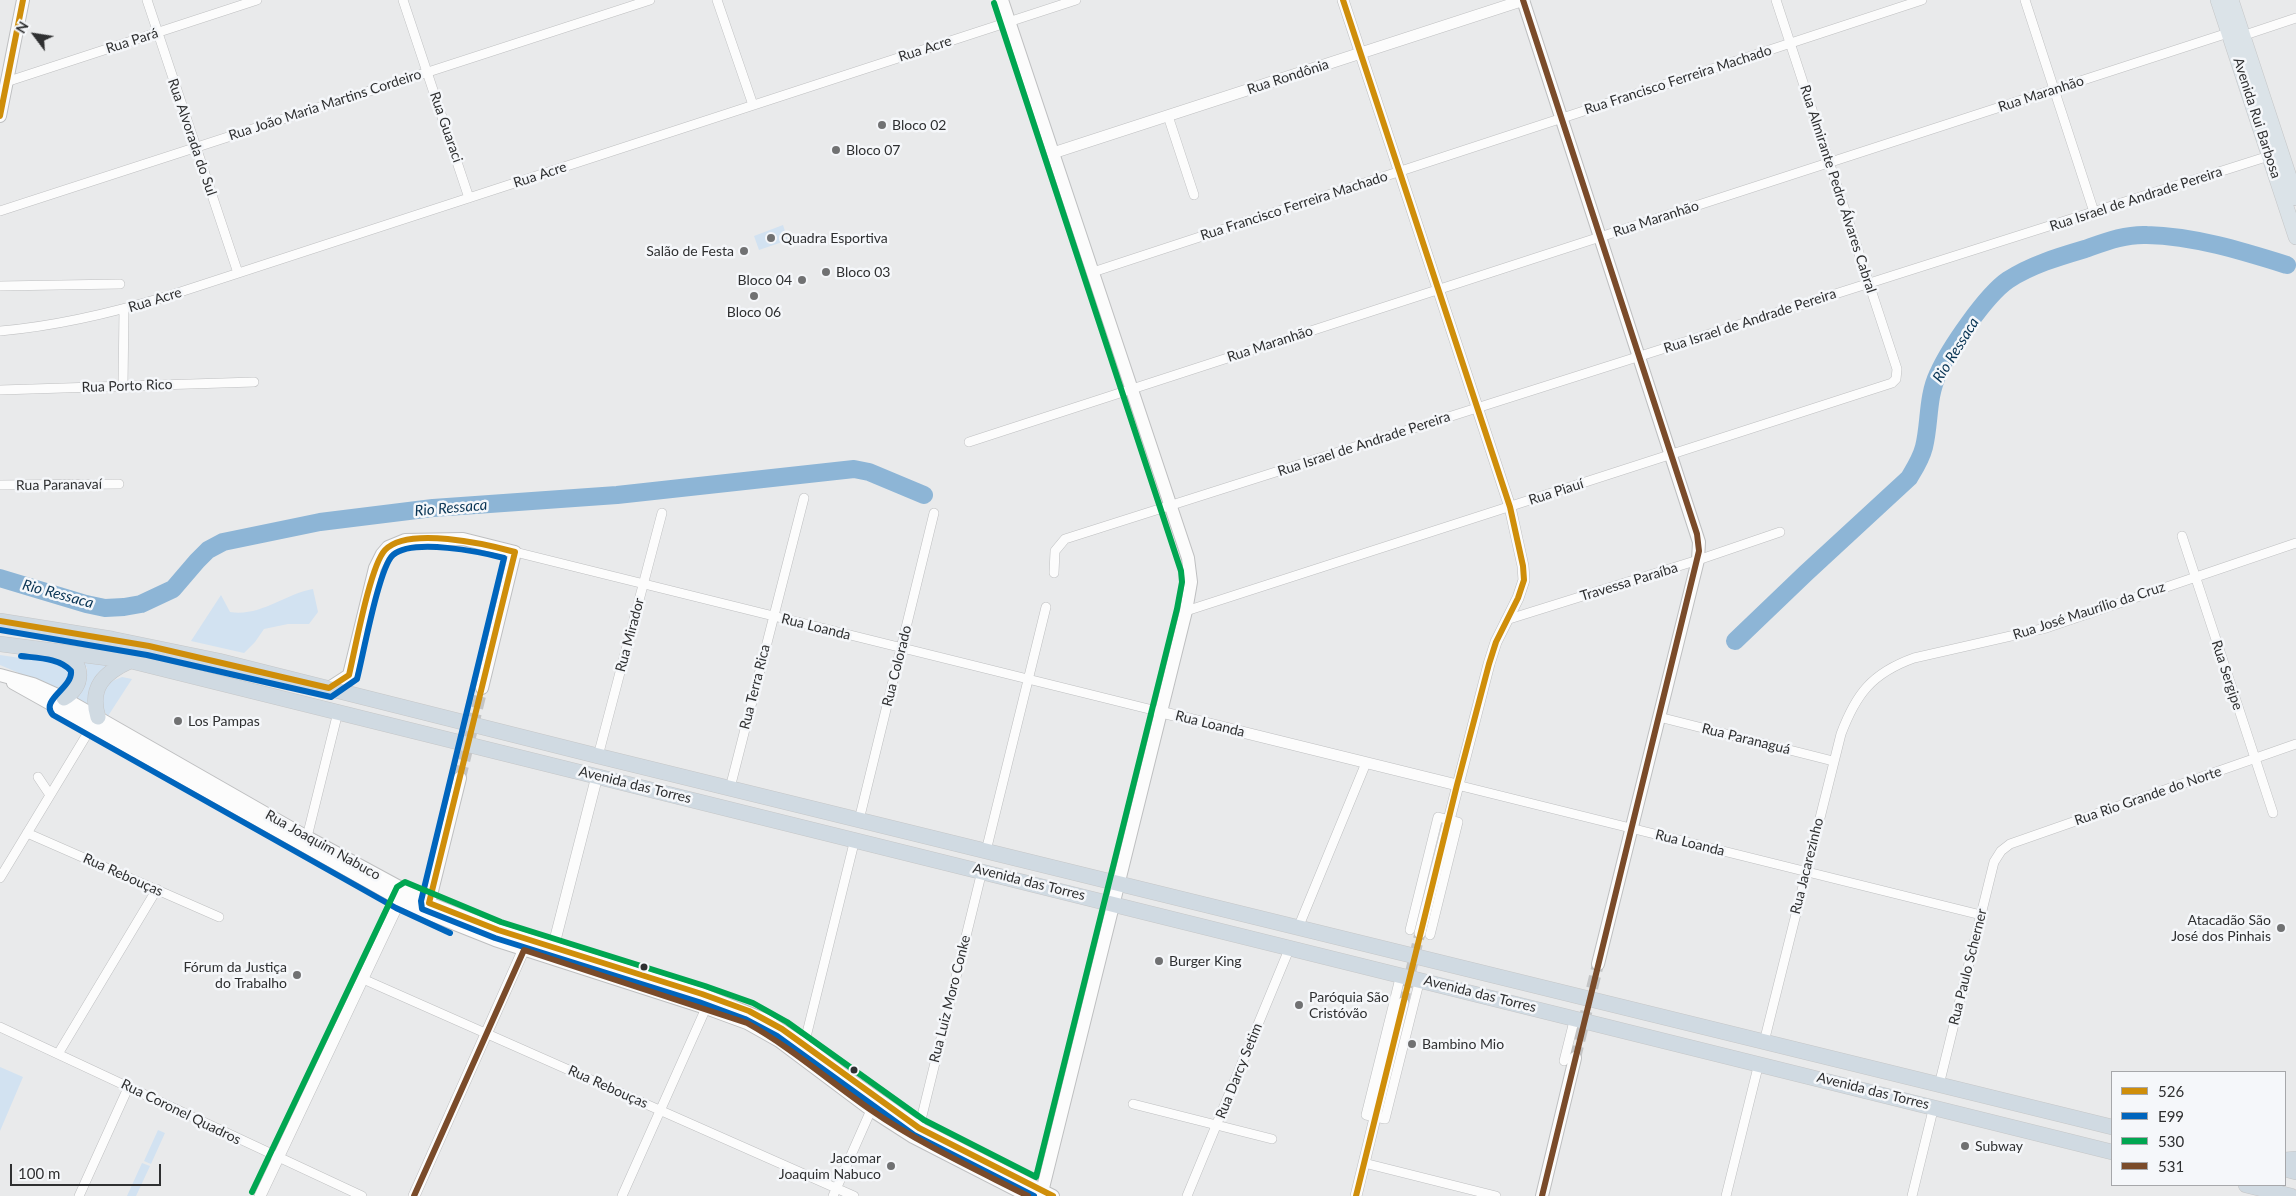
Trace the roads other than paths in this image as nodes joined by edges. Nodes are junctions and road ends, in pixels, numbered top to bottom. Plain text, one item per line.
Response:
1 (23, 0) edge
2 (147, 0) edge
3 (257, 0) edge
4 (403, 0) edge
5 (650, 0) edge
6 (717, 0) edge
7 (1002, 0) edge
8 (1076, 0) edge
9 (1343, 0) edge
10 (1523, 0) edge
11 (1776, 0) edge
12 (1922, 0) edge
13 (2025, 0) edge
14 (2218, 0) edge
15 (2230, 0) edge
16 (2296, 18) edge
17 (1009, 22) junction
18 (158, 32) junction
19 (2235, 34) junction
20 (1790, 43) junction
21 (1361, 53) junction
22 (427, 72) junction
23 (6, 82) junction
24 (2054, 89) junction
25 (753, 106) junction
26 (0, 116) edge
27 (1168, 116) junction
28 (1562, 118) junction
29 (196, 147) junction
30 (1053, 153) junction
31 (2269, 156) junction
32 (1829, 162) junction
33 (1400, 171) junction
34 (1194, 195) dead end
35 (469, 198) junction
36 (2296, 198) edge
37 (0, 211) edge
38 (2094, 212) junction
39 (1600, 237) junction
40 (2296, 237) edge
41 (1093, 272) junction
42 (238, 273) junction
43 (120, 284) dead end
44 (1869, 284) junction
45 (0, 286) edge
46 (1438, 289) junction
47 (124, 309) junction
48 (0, 331) edge
49 (1639, 356) junction
50 (1896, 379) joint
51 (254, 382) dead end
52 (123, 386) junction
53 (1132, 389) junction
54 (0, 390) edge
55 (1477, 408) junction
56 (969, 442) dead end
57 (1672, 455) junction
58 (119, 484) dead end
59 (0, 486) edge
60 (804, 498) dead end
61 (1171, 505) junction
62 (1510, 507) junction
63 (662, 513) dead end
64 (934, 513) dead end
65 (1780, 532) dead end
66 (2182, 536) dead end
67 (2296, 543) edge
68 (515, 552) junction
69 (1698, 560) junction
70 (1054, 573) dead end
71 (2195, 577) junction
72 (644, 584) junction
73 (1046, 607) dead end
74 (1186, 611) junction
75 (774, 616) junction
76 (1506, 620) junction
77 (0, 621) edge
78 (0, 644) edge
79 (902, 648) junction
80 (60, 653) junction
81 (131, 661) junction
82 (0, 675) edge
83 (1028, 679) junction
84 (329, 688) junction
85 (482, 688) tunnel mouth
86 (1860, 694) joint
87 (61, 703) junction
88 (338, 712) junction
89 (1161, 712) junction
90 (1659, 717) junction
91 (95, 722) junction
92 (2296, 744) edge
93 (598, 756) junction
94 (2255, 758) junction
95 (1833, 761) junction
96 (1366, 763) junction
97 (597, 776) junction
98 (38, 777) dead end
99 (460, 778) tunnel mouth
100 (1457, 785) junction
101 (730, 788) junction
102 (50, 795) junction
103 (2273, 813) dead end
104 (859, 820) junction
105 (1632, 828) junction
106 (27, 833) junction
107 (307, 837) junction
108 (855, 839) junction
109 (986, 851) junction
110 (2001, 851) joint
111 (982, 871) junction
112 (1806, 872) junction
113 (0, 878) edge
114 (1118, 884) junction
115 (156, 889) junction
116 (402, 896) junction
117 (430, 903) junction
118 (1114, 903) junction
119 (1981, 915) junction
120 (219, 917) dead end
121 (1298, 928) junction
122 (1420, 933) tunnel mouth
123 (526, 945) junction
124 (1290, 947) junction
125 (554, 948) junction
126 (1598, 964) tunnel mouth
127 (1401, 974) junction
128 (363, 978) junction
129 (1420, 979) junction
130 (1403, 1002) tunnel mouth
131 (706, 1008) junction
132 (1575, 1017) junction
133 (0, 1027) edge
134 (486, 1033) junction
135 (1764, 1042) junction
136 (804, 1045) junction
137 (58, 1054) junction
138 (1570, 1060) joint
139 (1759, 1063) junction
140 (1940, 1085) junction
141 (128, 1088) junction
142 (1133, 1104) dead end
143 (1934, 1106) junction
144 (660, 1110) junction
145 (871, 1110) junction
146 (1375, 1117) junction
147 (1217, 1125) junction
148 (2111, 1127) edge
149 (918, 1128) junction
150 (1272, 1139) dead end
151 (2111, 1152) edge
152 (278, 1158) junction
153 (1364, 1162) junction
154 (2250, 1186) edge
155 (835, 1192) edge
156 (1046, 1194) edge
157 (79, 1196) edge
158 (260, 1196) edge
159 (362, 1196) edge
160 (414, 1196) edge
161 (622, 1196) edge
162 (854, 1196) edge
163 (1028, 1196) edge
164 (1187, 1196) edge
165 (1356, 1196) edge
166 (1496, 1196) edge
167 (1542, 1196) edge
168 (1726, 1196) edge
169 (1912, 1196) edge
170 (2291, 1196) edge

1 - 23 main road
2 - 18 street, Rua Alvorada do Sul
3 - 18 street, Rua Pará
4 - 22 street, Rua Guaraci
5 - 22 street, Rua João Maria Martins Cordeiro
6 - 25 street
7 - 17 main road
8 - 17 street, Rua Acre
9 - 21 street
10 - 21 street, Rua Rondônia
10 - 28 main road
11 - 20 street, Rua Almirante Pedro Álvares Cabral
12 - 20 street, Rua Francisco Ferreira Machado
13 - 24 street
14 - 19 main road, Avenida Rui Barbosa
15 - 19 main road, Avenida Rui Barbosa
16 - 19 street, Rua Maranhão
17 - 25 street, Rua Acre
17 - 30 main road
18 - 23 street, Rua Pará
18 - 29 street, Rua Alvorada do Sul
19 - 24 street, Rua Maranhão
19 - 31 main road, Avenida Rui Barbosa
19 - 36 main road, Avenida Rui Barbosa
20 - 28 street, Rua Francisco Ferreira Machado
20 - 32 street, Rua Almirante Pedro Álvares Cabral
21 - 27 street, Rua Rondônia
21 - 33 street
22 - 29 street, Rua João Maria Martins Cordeiro
22 - 35 street, Rua Guaraci
23 - 26 main road
24 - 32 street, Rua Maranhão
24 - 38 street
25 - 35 street, Rua Acre
27 - 30 street, Rua Rondônia
27 - 34 street
28 - 33 street, Rua Francisco Ferreira Machado
28 - 39 main road
29 - 37 street, Rua João Maria Martins Cordeiro
29 - 42 street, Rua Alvorada do Sul
30 - 41 main road
31 - 38 street, Rua Israel de Andrade Pereira
31 - 40 main road, Avenida Rui Barbosa
32 - 39 street, Rua Maranhão
32 - 44 street, Rua Almirante Pedro Álvares Cabral
33 - 41 street, Rua Francisco Ferreira Machado
33 - 46 street
35 - 42 street, Rua Acre
38 - 44 street, Rua Israel de Andrade Pereira
39 - 46 street, Rua Maranhão
39 - 49 main road
41 - 53 main road
42 - 47 street, Rua Acre
43 - 45 street
44 - 49 street, Rua Israel de Andrade Pereira
44 - 50 street, Rua Almirante Pedro Álvares Cabral
46 - 53 street, Rua Maranhão
46 - 55 street
47 - 48 street, Rua Acre
47 - 52 street
49 - 55 street, Rua Israel de Andrade Pereira
49 - 57 main road
50 - 57 street, Rua Piauí
51 - 52 street, Rua Porto Rico
52 - 54 street, Rua Porto Rico
53 - 56 street, Rua Maranhão
53 - 61 main road
55 - 61 street, Rua Israel de Andrade Pereira
55 - 62 street
57 - 62 street, Rua Piauí
57 - 69 main road
58 - 59 street, Rua Paranavaí
60 - 75 street, Rua Terra Rica
61 - 70 street, Rua Israel de Andrade Pereira
61 - 74 main road
62 - 74 street, Rua Piauí
62 - 76 street
63 - 72 street, Rua Mirador
64 - 79 street, Rua Colorado
65 - 69 street, Travessa Paraíba
66 - 71 street, Rua Sergipe
67 - 71 street, Rua José Maurílio da Cruz
68 - 72 street, Rua Loanda
68 - 84 main road, Rua Loanda
68 - 85 main road
69 - 76 street, Travessa Paraíba
69 - 90 main road
71 - 86 street, Rua José Maurílio da Cruz
71 - 94 street, Rua Sergipe
72 - 75 street, Rua Loanda
72 - 93 street, Rua Mirador
73 - 83 street
74 - 89 main road
75 - 79 street, Rua Loanda
75 - 101 street, Rua Terra Rica
76 - 100 street
77 - 84 highway, Avenida das Torres
78 - 80 highway, Avenida das Torres
79 - 83 street, Rua Loanda
79 - 104 street, Rua Colorado
80 - 81 highway, Avenida das Torres
80 - 87 highway
81 - 88 highway, Avenida das Torres
81 - 91 highway
82 - 87 main road, Rua Joaquim Nabuco
83 - 89 street, Rua Loanda
83 - 109 street
84 - 93 highway, Avenida das Torres
86 - 95 street, Rua Jacarezinho
87 - 91 main road, Rua Joaquim Nabuco
88 - 97 highway, Avenida das Torres
88 - 107 street
89 - 96 street, Rua Loanda
89 - 114 main road
90 - 95 street, Rua Paranaguá
90 - 105 main road
91 - 102 street
91 - 107 main road, Rua Joaquim Nabuco
91 - 116 main road, Rua Joaquim Nabuco
92 - 94 street, Rua Rio Grande do Norte
93 - 101 highway, Avenida das Torres
94 - 103 street, Rua Sergipe
94 - 110 street, Rua Rio Grande do Norte
95 - 112 street, Rua Jacarezinho
96 - 100 street, Rua Loanda
96 - 121 street
97 - 108 highway, Avenida das Torres
97 - 125 street
98 - 102 street
99 - 117 main road
100 - 105 street, Rua Loanda
100 - 122 street
101 - 104 highway, Avenida das Torres
102 - 106 street
104 - 109 highway, Avenida das Torres
105 - 112 street, Rua Loanda
105 - 126 main road
106 - 113 street
106 - 115 street, Rua Rebouças
107 - 116 main road, Rua Joaquim Nabuco
108 - 111 highway, Avenida das Torres
108 - 136 street
109 - 114 highway, Avenida das Torres
110 - 119 street, Rua Paulo Scherner
111 - 118 highway, Avenida das Torres
111 - 149 street, Rua Luiz Moro Conke
112 - 119 street, Rua Loanda
112 - 135 street, Rua Jacarezinho
114 - 118 main road
114 - 121 highway, Avenida das Torres
115 - 120 street, Rua Rebouças
115 - 137 street
116 - 117 main road, Rua Joaquim Nabuco
116 - 123 main road, Rua Joaquim Nabuco
116 - 128 street
117 - 123 main road, Rua Joaquim Nabuco
118 - 124 highway, Avenida das Torres
118 - 156 main road
119 - 140 street, Rua Paulo Scherner
121 - 135 highway, Avenida das Torres
123 - 125 main road, Rua Joaquim Nabuco
123 - 131 main road, Rua Joaquim Nabuco
123 - 134 street
124 - 127 highway, Avenida das Torres
124 - 147 street, Rua Darcy Setim
125 - 136 main road, Rua Joaquim Nabuco
127 - 129 highway, Avenida das Torres
127 - 146 street
128 - 134 street, Rua Rebouças
128 - 152 street
129 - 132 highway, Avenida das Torres
129 - 146 street
130 - 146 street
131 - 144 street
131 - 145 main road, Rua Joaquim Nabuco
132 - 138 street
132 - 139 highway, Avenida das Torres
133 - 137 street, Rua Coronel Quadros
134 - 144 street, Rua Rebouças
134 - 160 street
135 - 140 highway, Avenida das Torres
136 - 149 main road, Rua Joaquim Nabuco
137 - 141 street, Rua Coronel Quadros
138 - 167 main road
139 - 143 highway, Avenida das Torres
139 - 168 street
140 - 148 highway, Avenida das Torres
141 - 152 street, Rua Coronel Quadros
141 - 157 street
142 - 147 street
143 - 151 highway, Avenida das Torres
143 - 169 street
144 - 155 street, Rua Rebouças
144 - 161 street
145 - 155 street
145 - 163 main road, Rua Joaquim Nabuco
146 - 153 street
147 - 150 street
147 - 164 street, Rua Darcy Setim
149 - 156 main road, Rua Joaquim Nabuco
152 - 158 street
152 - 159 street, Rua Coronel Quadros
153 - 165 street
153 - 166 street
154 - 170 highway
155 - 162 street, Rua Rebouças

